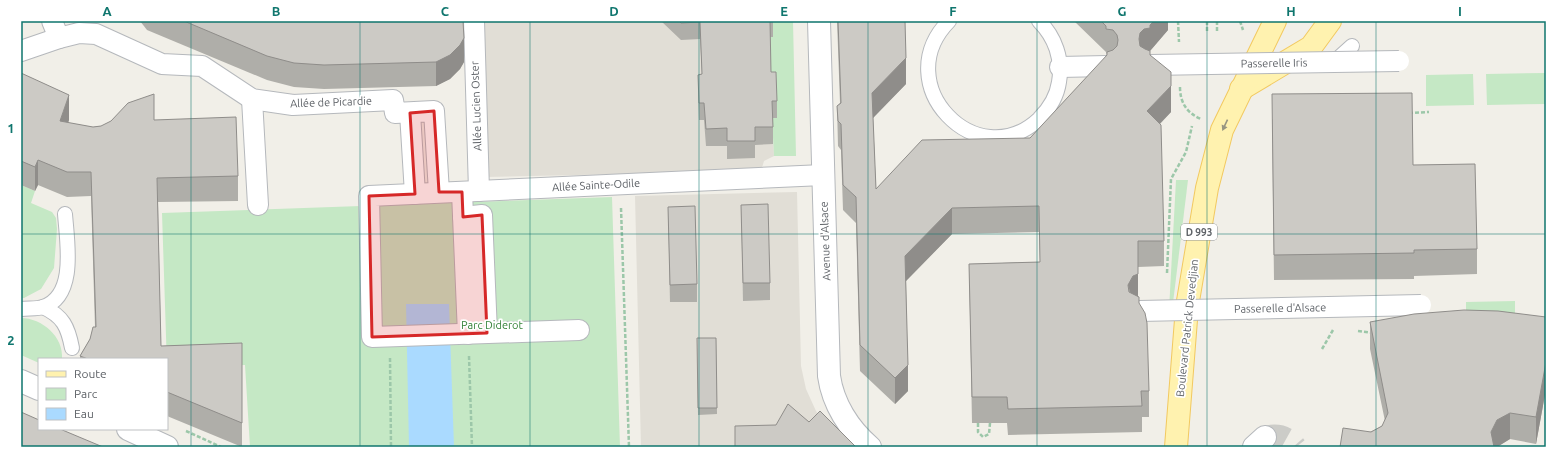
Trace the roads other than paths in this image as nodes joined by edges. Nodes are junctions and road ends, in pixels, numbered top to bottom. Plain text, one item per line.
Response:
1 (474, 21) edge
2 (819, 21) edge
3 (950, 21) edge
4 (1039, 21) edge
5 (1275, 21) edge
6 (1330, 21) edge
7 (99, 27) edge
8 (56, 29) edge
9 (1352, 46) dead end
10 (21, 51) edge
11 (1399, 61) dead end
12 (1150, 65) edge
13 (1107, 66) edge
14 (1060, 67) junction
15 (1266, 74) junction
16 (1241, 89) junction
17 (252, 99) junction
18 (410, 113) junction
19 (823, 175) junction
20 (470, 191) junction
21 (439, 192) junction
22 (415, 194) junction
23 (258, 205) dead end
24 (65, 214) dead end
25 (1421, 304) dead end
26 (43, 307) junction
27 (21, 309) edge
28 (1139, 311) edge
29 (579, 330) dead end
30 (468, 333) junction
31 (72, 348) dead end
32 (21, 381) edge
33 (38, 389) edge
34 (130, 430) edge
35 (1177, 437) edge
36 (167, 447) edge
37 (870, 447) edge

1 - 20 street, Allée Lucien Oster
2 - 19 street, Avenue d'Alsace
3 - 14 lane
4 - 14 lane
5 - 16 main road, D 993
6 - 15 main road
7 - 8 street, Allée de Picardie
7 - 17 street, Allée de Picardie
8 - 10 street, Allée de Picardie
9 - 15 lane
11 - 12 street, Passerelle Iris, bridge
13 - 14 street
15 - 16 main road
16 -> 35 main road, Boulevard Patrick Devedjian / D 993
17 - 18 street, Allée de Picardie
17 - 23 street
18 - 21 street, Allée de Picardie
18 - 22 street
19 - 20 street, Allée Sainte-Odile
19 - 37 street, Avenue d'Alsace
20 - 21 street, Allée Sainte-Odile
20 - 30 street, Allée Lucien Oster
21 - 22 street, Allée Sainte-Odile
22 - 30 street, Allée Sainte-Odile
24 - 26 lane
25 - 28 street, Passerelle d'Alsace, bridge
26 - 27 lane
26 - 31 lane
29 - 30 street
32 - 33 street
34 - 36 street

